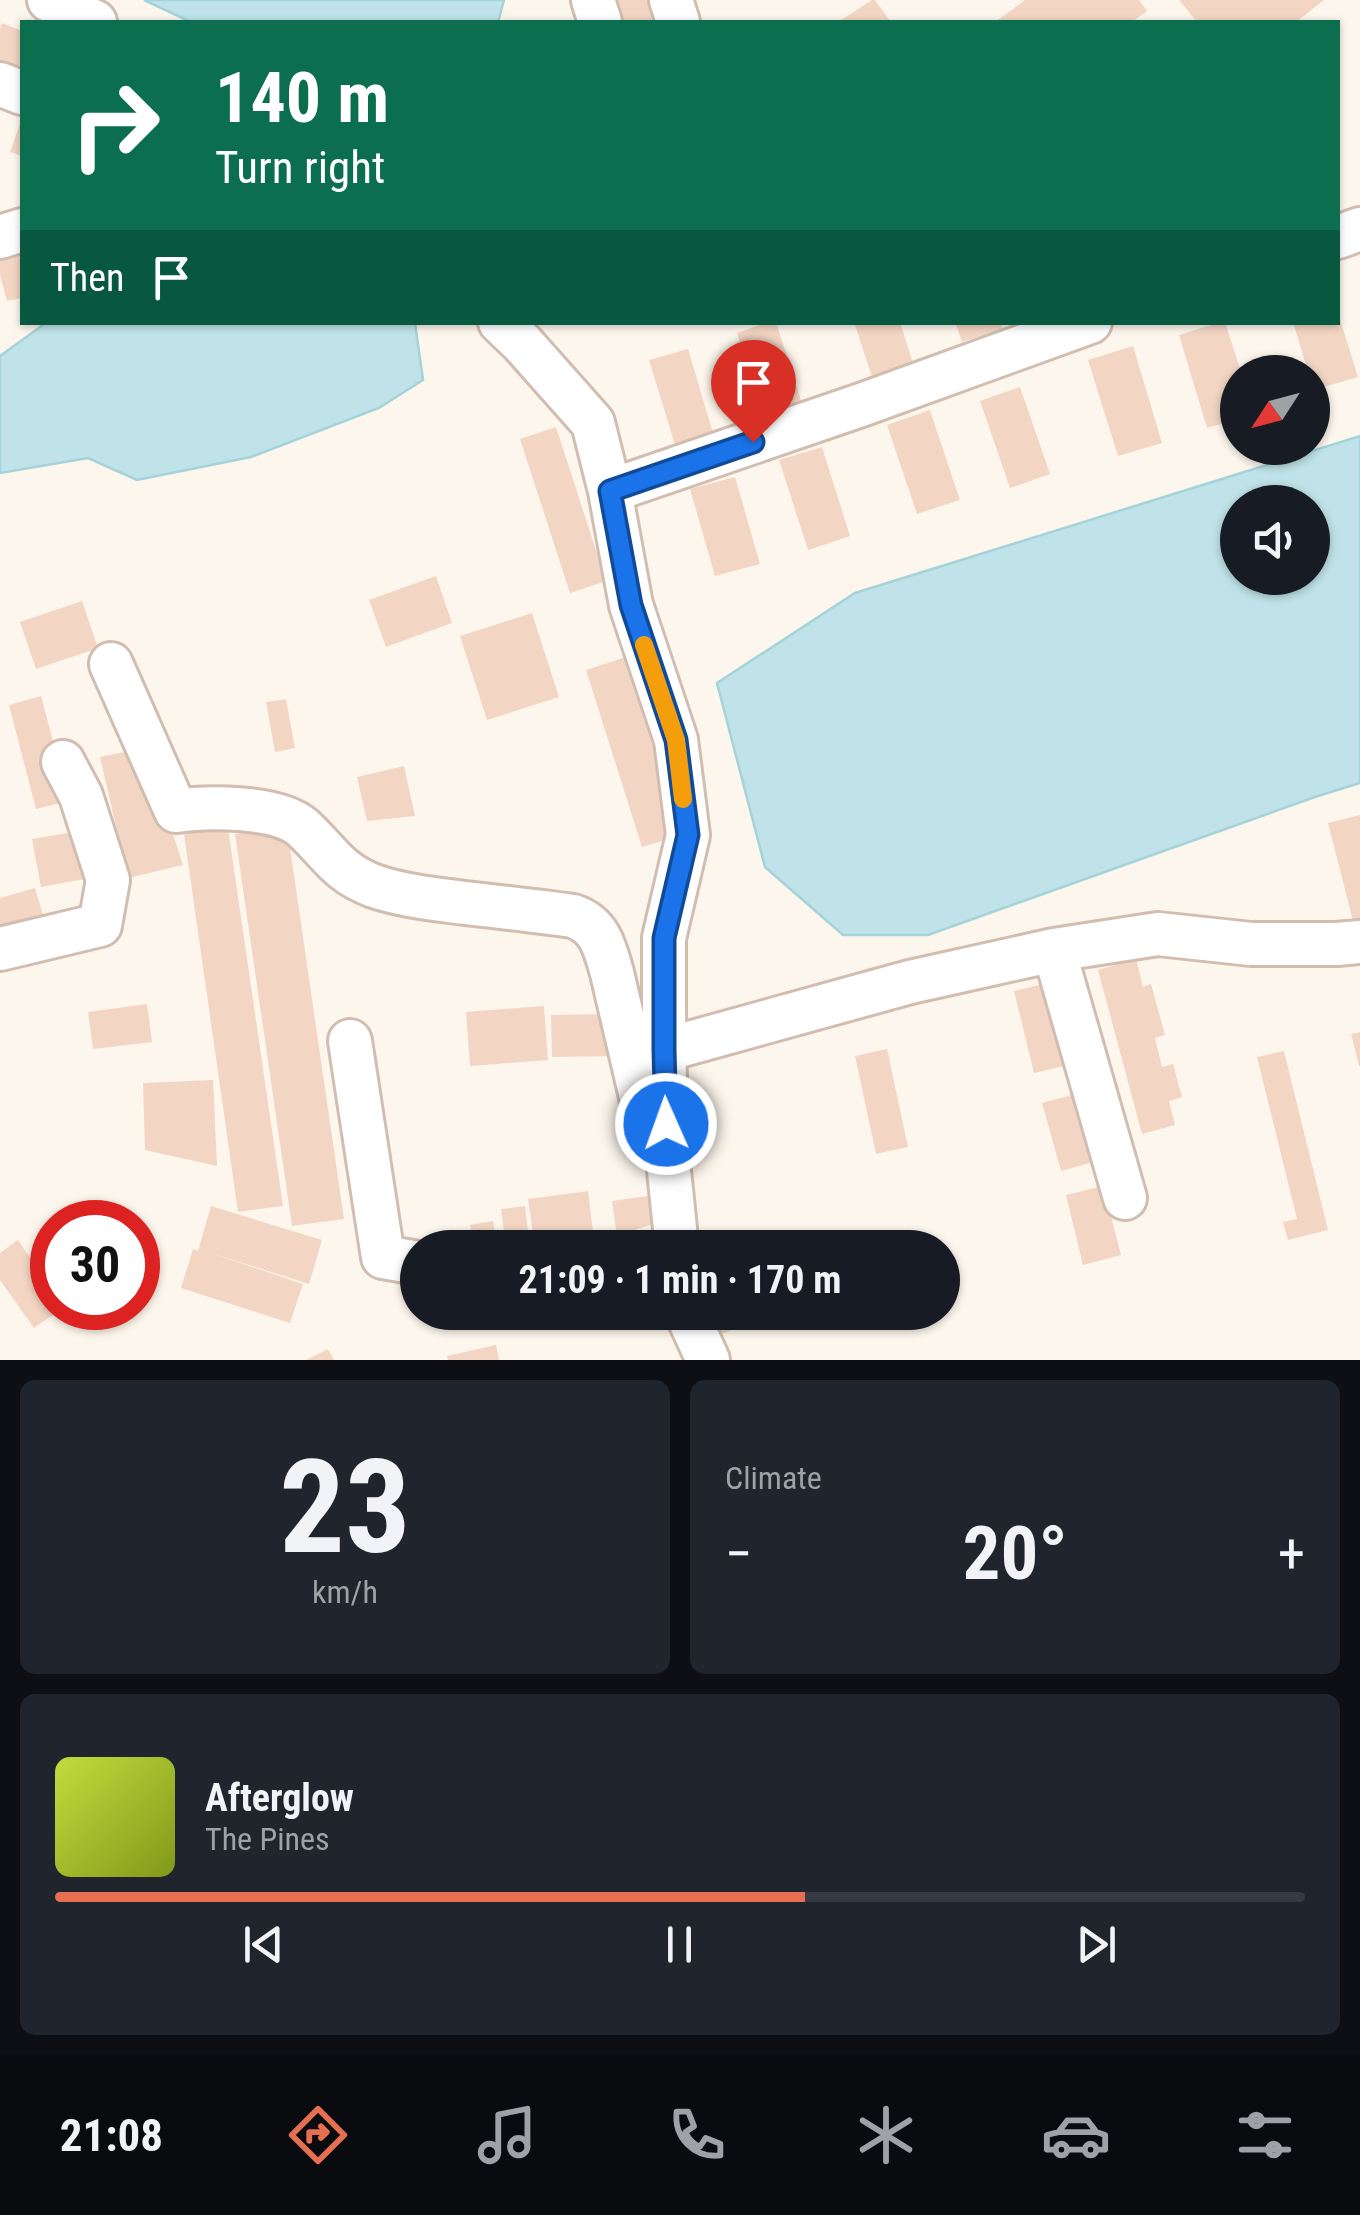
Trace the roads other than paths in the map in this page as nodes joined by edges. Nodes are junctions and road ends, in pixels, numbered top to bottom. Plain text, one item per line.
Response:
1 (48, 0) edge
2 (91, 20) edge
3 (503, 325) edge
4 (1081, 325) edge
5 (610, 491) junction
6 (110, 664) dead end
7 (64, 762) dead end
8 (1360, 942) edge
9 (0, 948) edge
10 (1054, 950) junction
11 (350, 1041) dead end
12 (664, 1050) junction
13 (668, 1161) junction
14 (1125, 1198) dead end
15 (674, 1230) edge
16 (400, 1260) edge
17 (694, 1330) edge
18 (708, 1360) edge

1 - 2 street
3 - 5 street
4 - 5 street
5 - 12 street
6 - 13 street
7 - 9 street
8 - 10 street
10 - 12 street
10 - 14 street
11 - 16 street
12 - 13 street
13 - 15 street
17 - 18 street

